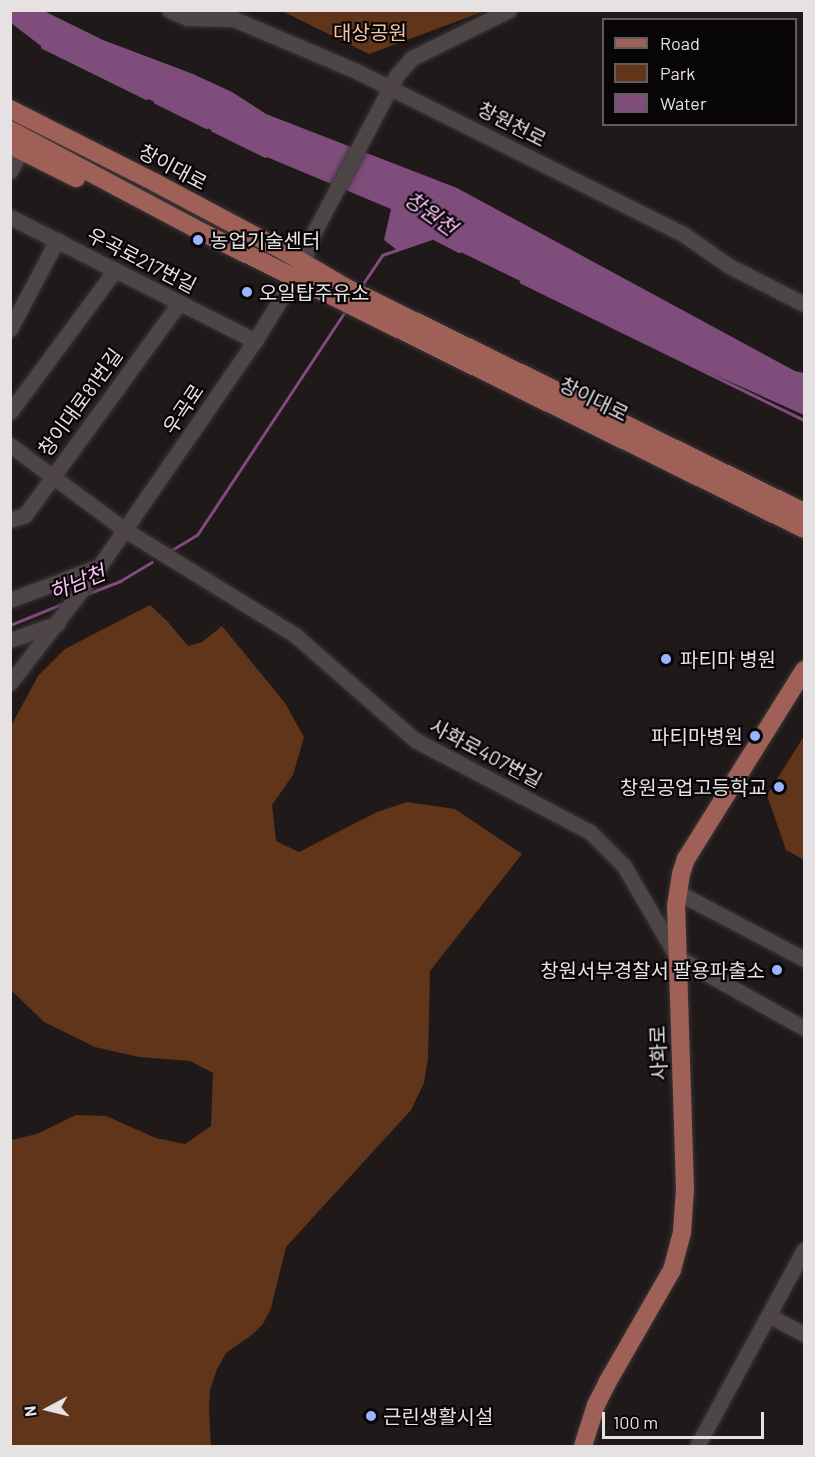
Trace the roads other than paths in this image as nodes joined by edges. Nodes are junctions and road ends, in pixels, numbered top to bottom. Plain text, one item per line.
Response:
1 (169, 10) edge
2 (510, 10) edge
3 (183, 14) edge
4 (390, 88) junction
5 (10, 97) edge
6 (10, 109) edge
7 (10, 130) edge
8 (16, 148) edge
9 (10, 171) edge
10 (207, 210) junction
11 (10, 217) edge
12 (202, 232) junction
13 (57, 240) junction
14 (116, 270) junction
15 (297, 271) junction
16 (178, 303) junction
17 (804, 304) edge
18 (364, 305) junction
19 (10, 329) edge
20 (255, 341) junction
21 (10, 412) edge
22 (10, 445) edge
23 (53, 476) junction
24 (804, 513) edge
25 (10, 520) edge
26 (804, 529) edge
27 (125, 530) junction
28 (97, 570) junction
29 (10, 600) edge
30 (62, 619) junction
31 (10, 640) edge
32 (804, 670) edge
33 (10, 683) edge
34 (677, 892) junction
35 (677, 957) junction
36 (804, 959) edge
37 (804, 1028) edge
38 (804, 1250) edge
39 (770, 1316) junction
40 (804, 1334) edge
41 (583, 1446) edge
42 (697, 1446) edge

1 - 3 street
2 - 4 street, 우곡로
3 - 4 street, 창원천로
4 - 15 street, 우곡로
4 - 17 street, 창원천로
5 - 10 main road
6 - 10 main road, 창이대로
7 - 12 main road, 창이대로
8 - 9 street
8 - 12 main road
10 - 15 main road, 창이대로
11 - 13 street, 우곡로217번길
12 - 15 main road, 창이대로
13 - 14 street, 우곡로217번길
13 - 19 street
14 - 16 street, 우곡로217번길
14 - 21 street
15 - 18 main road, 창이대로
15 - 20 street, 우곡로
16 - 20 street, 우곡로217번길
16 - 23 street, 창이대로81번길
18 - 24 main road, 창이대로
18 - 26 main road, 창이대로
20 - 27 street, 우곡로
22 - 23 street, 사화로407번길
23 - 25 street, 창이대로81번길
23 - 27 street, 사화로407번길
27 - 28 street, 우곡로
27 - 35 street, 사화로407번길
28 - 29 street
28 - 30 street, 우곡로
30 - 31 street
30 - 33 street
32 - 34 main road, 사화로
34 - 35 main road, 사화로
34 - 36 street
35 - 37 street
35 - 41 main road, 사화로
38 - 39 street
39 - 40 street
39 - 42 street

